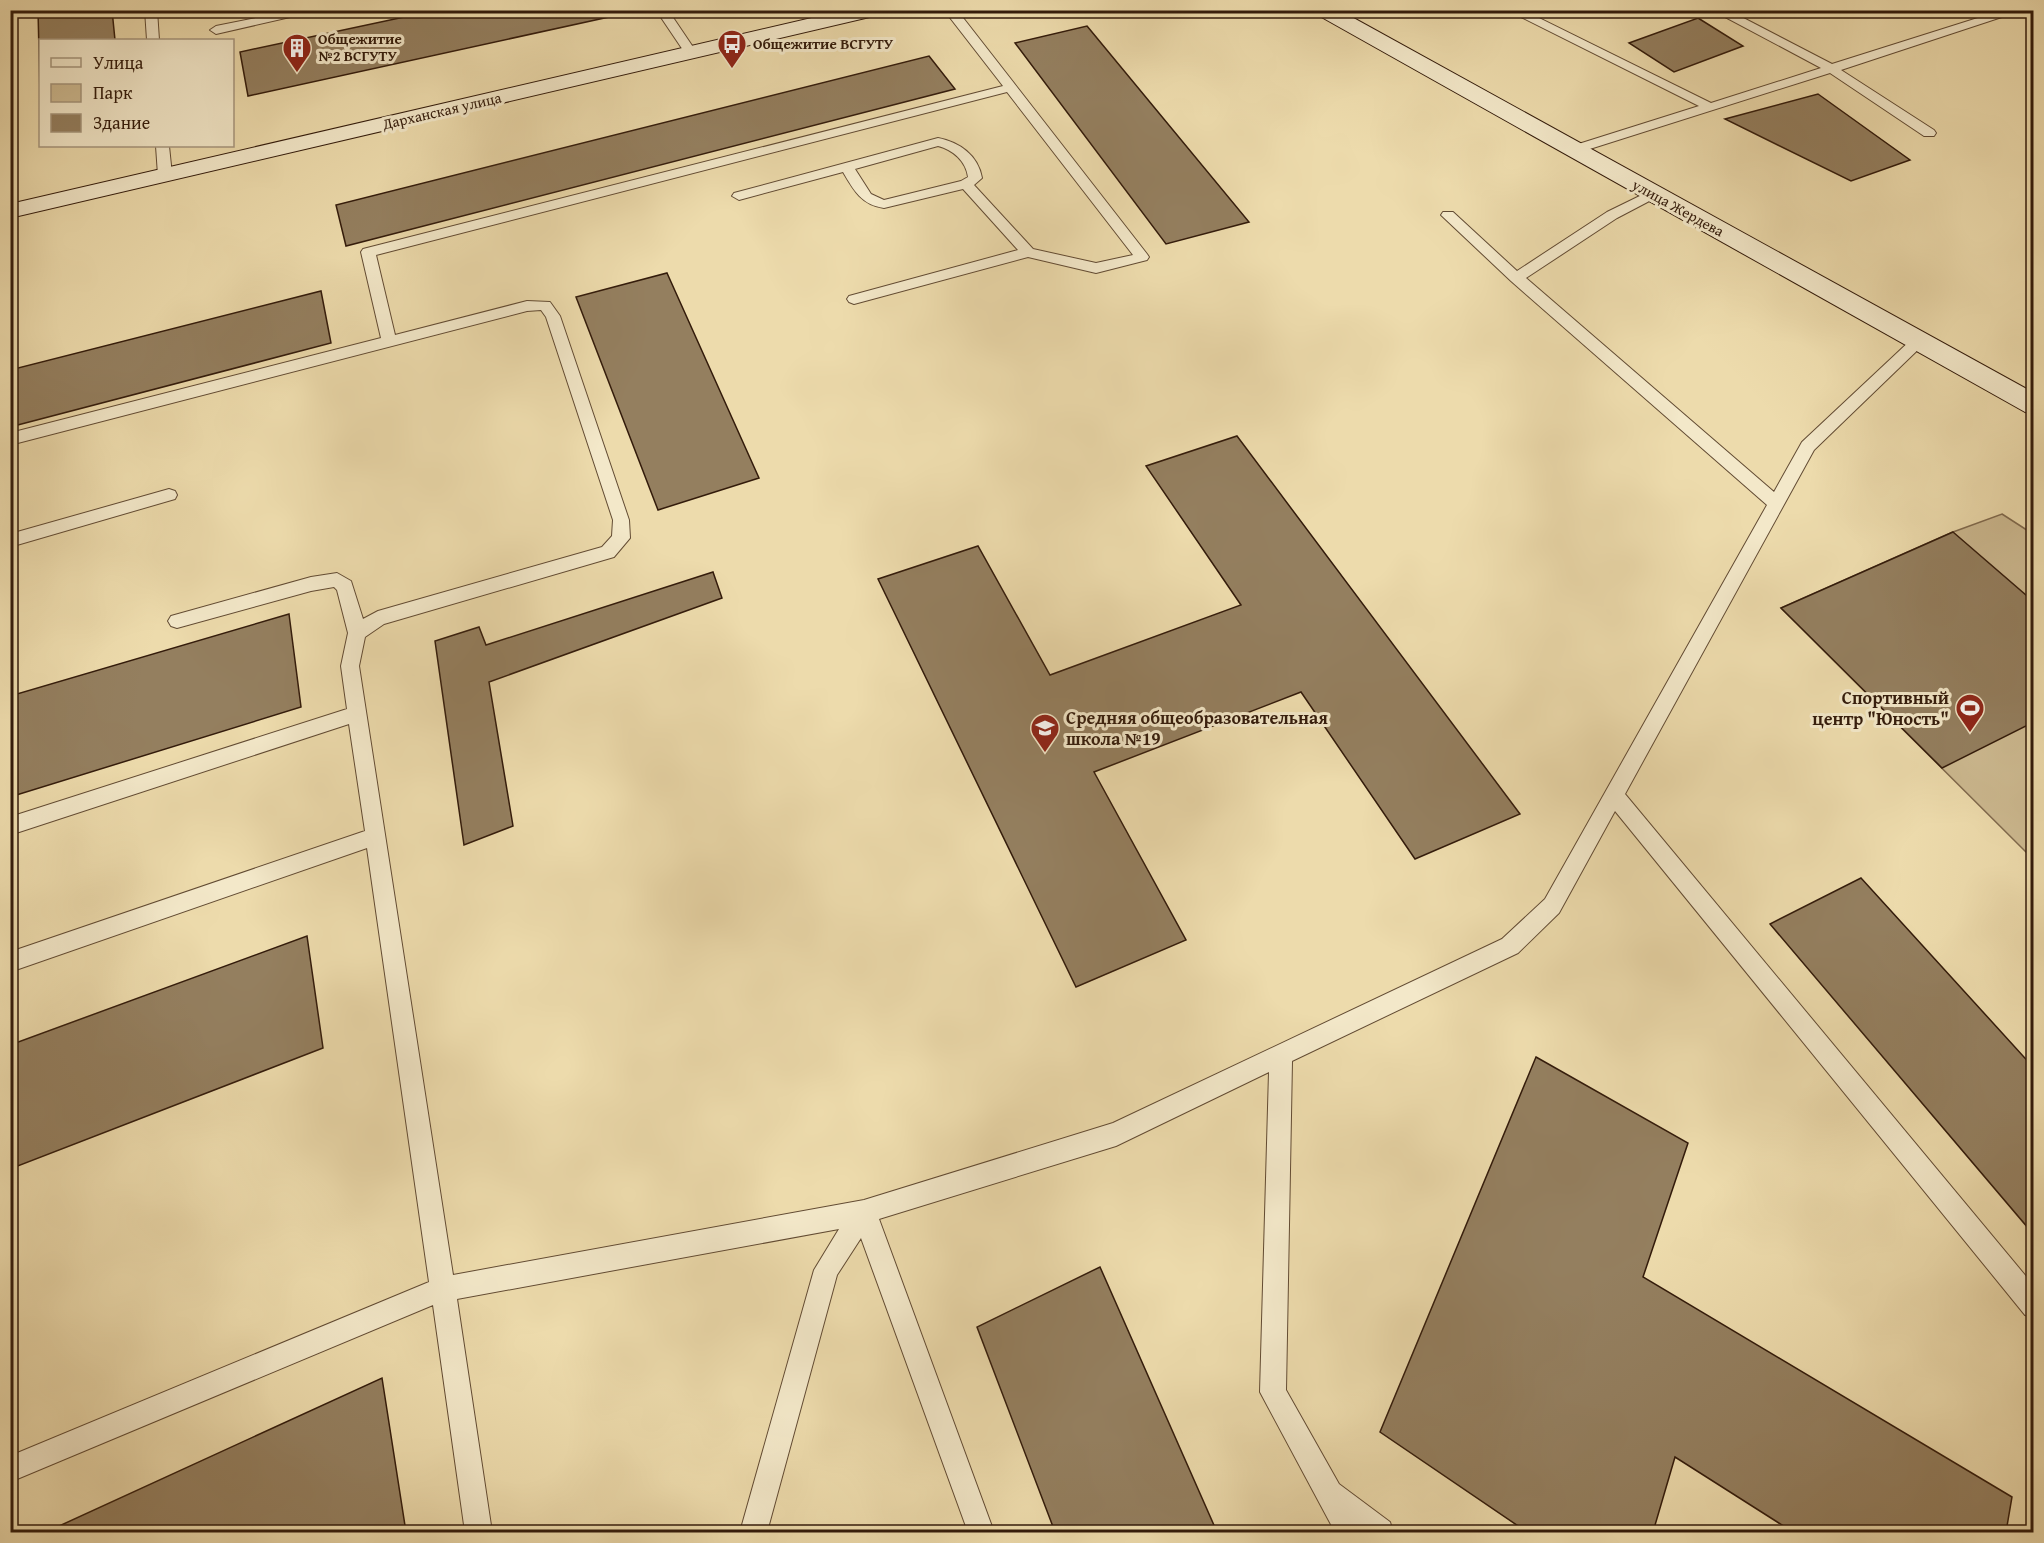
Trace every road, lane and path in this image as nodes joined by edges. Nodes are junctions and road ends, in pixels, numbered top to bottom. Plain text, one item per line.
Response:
1 (151, 10) edge
2 (315, 10) edge
3 (662, 10) edge
4 (874, 10) edge
5 (950, 10) edge
6 (1323, 10) edge
7 (1513, 10) edge
8 (1718, 10) edge
9 (2017, 10) edge
10 (216, 30) dead end
11 (153, 39) edge
12 (691, 53) junction
13 (1832, 69) junction
14 (1010, 88) junction
15 (1710, 107) junction
16 (1929, 133) dead end
17 (162, 147) edge
18 (1574, 150) junction
19 (847, 167) junction
20 (165, 176) junction
21 (966, 184) junction
22 (1652, 194) junction
23 (739, 196) dead end
24 (10, 211) edge
25 (1448, 215) dead end
26 (1029, 252) junction
27 (1516, 278) junction
28 (854, 299) dead end
29 (389, 341) junction
30 (1918, 342) junction
31 (2034, 405) edge
32 (10, 439) edge
33 (169, 495) dead end
34 (1776, 503) junction
35 (10, 541) edge
36 (177, 621) dead end
37 (357, 633) junction
38 (357, 714) junction
39 (1614, 795) junction
40 (10, 826) edge
41 (376, 836) junction
42 (10, 962) edge
43 (1281, 1055) junction
44 (864, 1212) junction
45 (442, 1289) junction
46 (2034, 1306) edge
47 (10, 1469) edge
48 (1327, 1490) junction
49 (479, 1533) edge
50 (753, 1533) edge
51 (981, 1533) edge
52 (1350, 1533) edge
53 (1380, 1533) edge

1 - 11 lane
2 - 10 lane
3 - 12 lane
4 - 12 street, Дарханская улица
5 - 14 lane
6 - 18 street, улица Жердева
7 - 15 lane
8 - 13 lane
9 - 13 lane
12 - 20 street, Дарханская улица
13 - 15 lane
13 - 16 lane
14 - 26 lane
14 - 29 lane
15 - 18 lane
17 - 20 lane
18 - 22 street, улица Жердева
19 - 21 lane
19 - 21 lane
19 - 23 lane
20 - 24 street, Дарханская улица
21 - 26 lane
22 - 27 lane
22 - 30 street, улица Жердева
25 - 27 lane
26 - 28 lane
27 - 34 lane
29 - 32 lane
29 - 37 lane
30 - 31 street, улица Жердева
30 - 34 lane
33 - 35 lane
34 - 39 lane
36 - 37 lane
37 - 38 lane
38 - 40 lane
38 - 41 lane
39 - 43 lane
39 - 46 lane
41 - 42 lane
41 - 45 lane
43 - 44 lane
43 - 48 lane
44 - 45 lane
44 - 50 lane
44 - 51 lane
45 - 47 lane
45 - 49 lane
48 - 52 lane
48 - 53 lane

